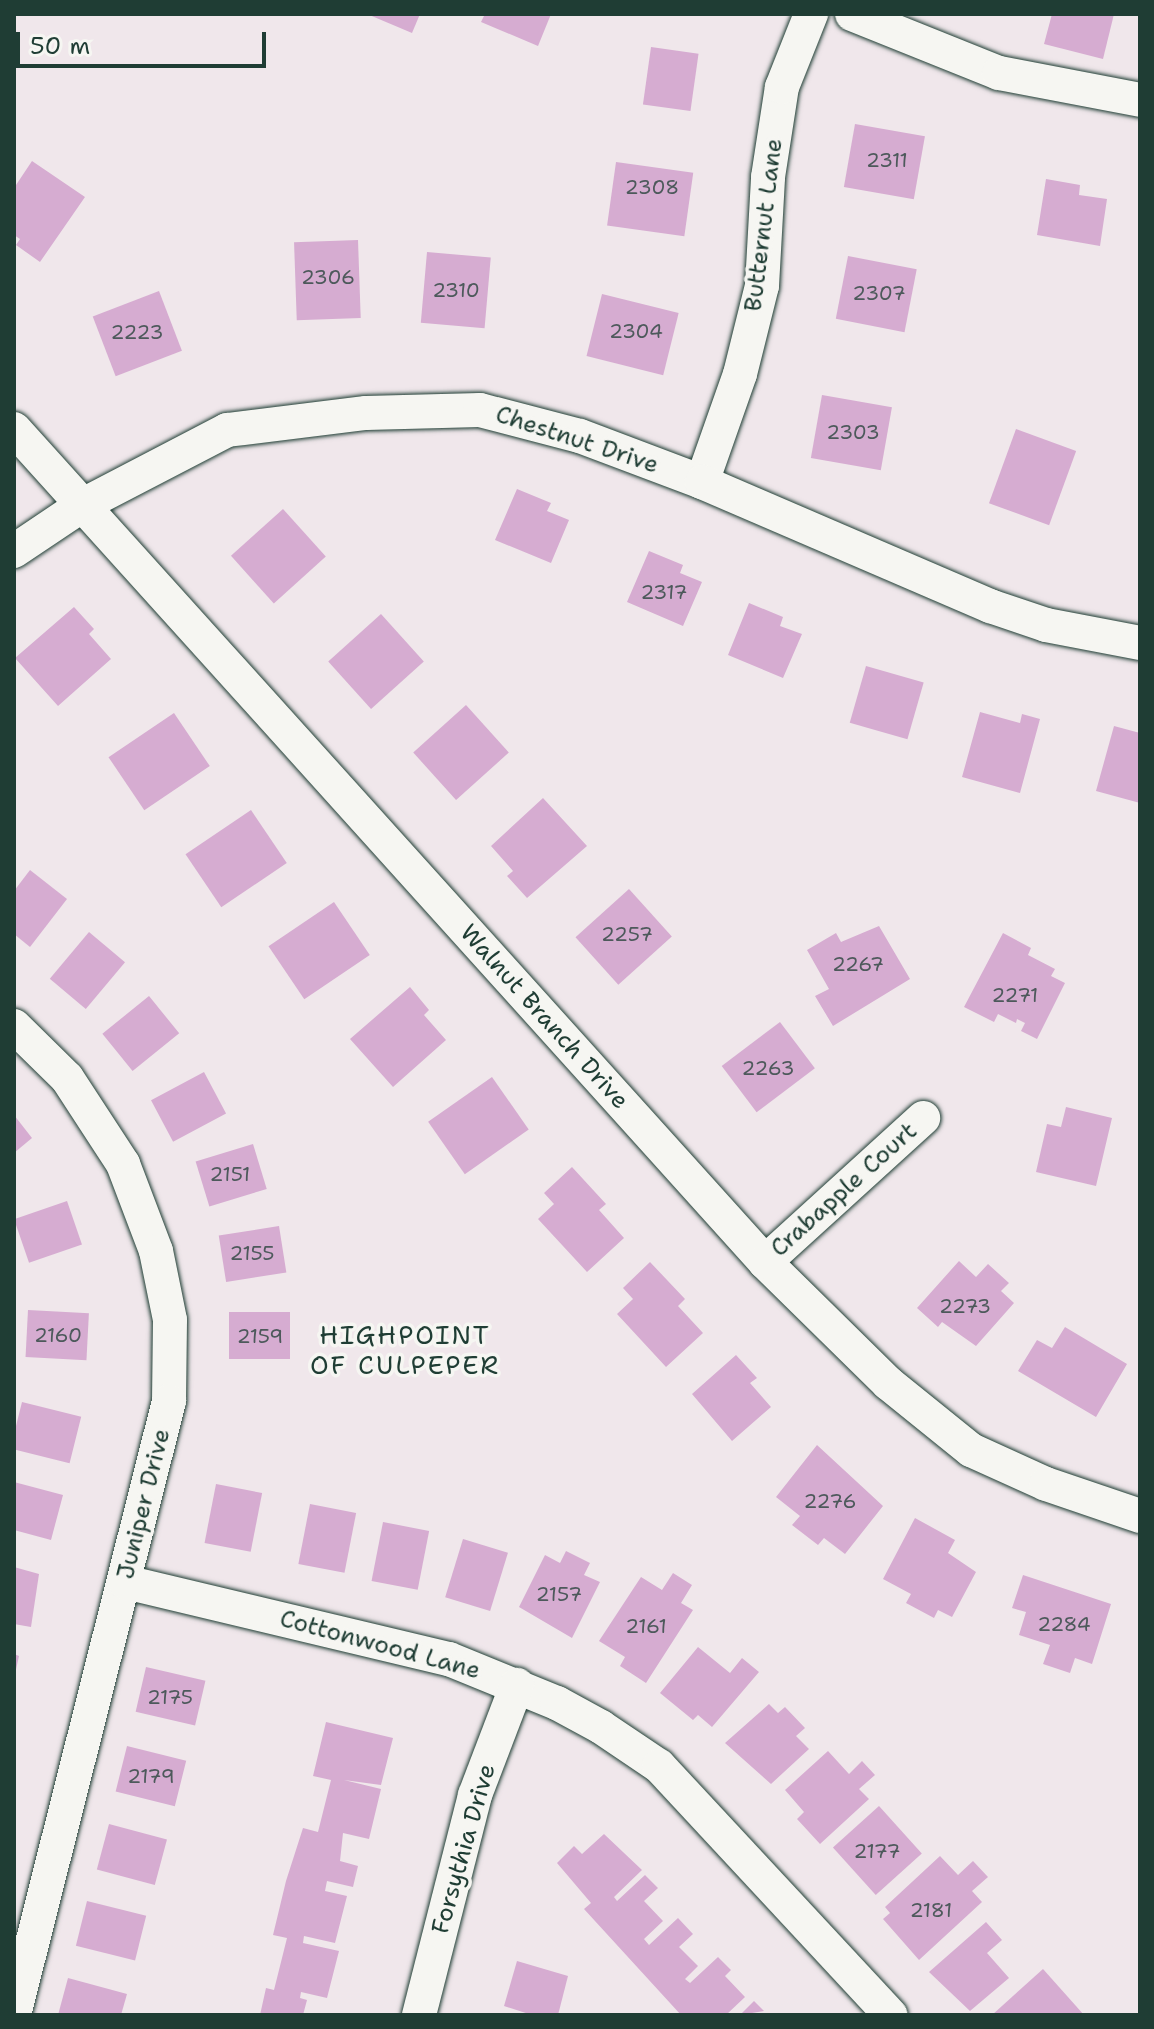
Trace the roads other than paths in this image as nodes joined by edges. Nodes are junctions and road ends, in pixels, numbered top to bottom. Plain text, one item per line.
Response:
1 (811, 14) edge
2 (852, 14) edge
3 (1140, 100) edge
4 (14, 429) edge
5 (702, 482) junction
6 (81, 506) junction
7 (14, 551) edge
8 (1140, 643) edge
9 (14, 1026) edge
10 (923, 1118) dead end
11 (765, 1262) junction
12 (1140, 1516) edge
13 (125, 1582) junction
14 (517, 1685) junction
15 (14, 2015) edge
16 (419, 2015) edge
17 (890, 2015) edge

1 - 5 street, Butternut Lane
2 - 3 street
4 - 6 street, Walnut Branch Drive
5 - 6 street, Chestnut Drive
5 - 8 street, Chestnut Drive
6 - 7 street, Chestnut Drive
6 - 11 street, Walnut Branch Drive
9 - 13 street, Juniper Drive
10 - 11 street, Crabapple Court
11 - 12 street, Walnut Branch Drive
13 - 14 street, Cottonwood Lane
13 - 15 street, Juniper Drive
14 - 16 street, Forsythia Drive
14 - 17 street, Cottonwood Lane

